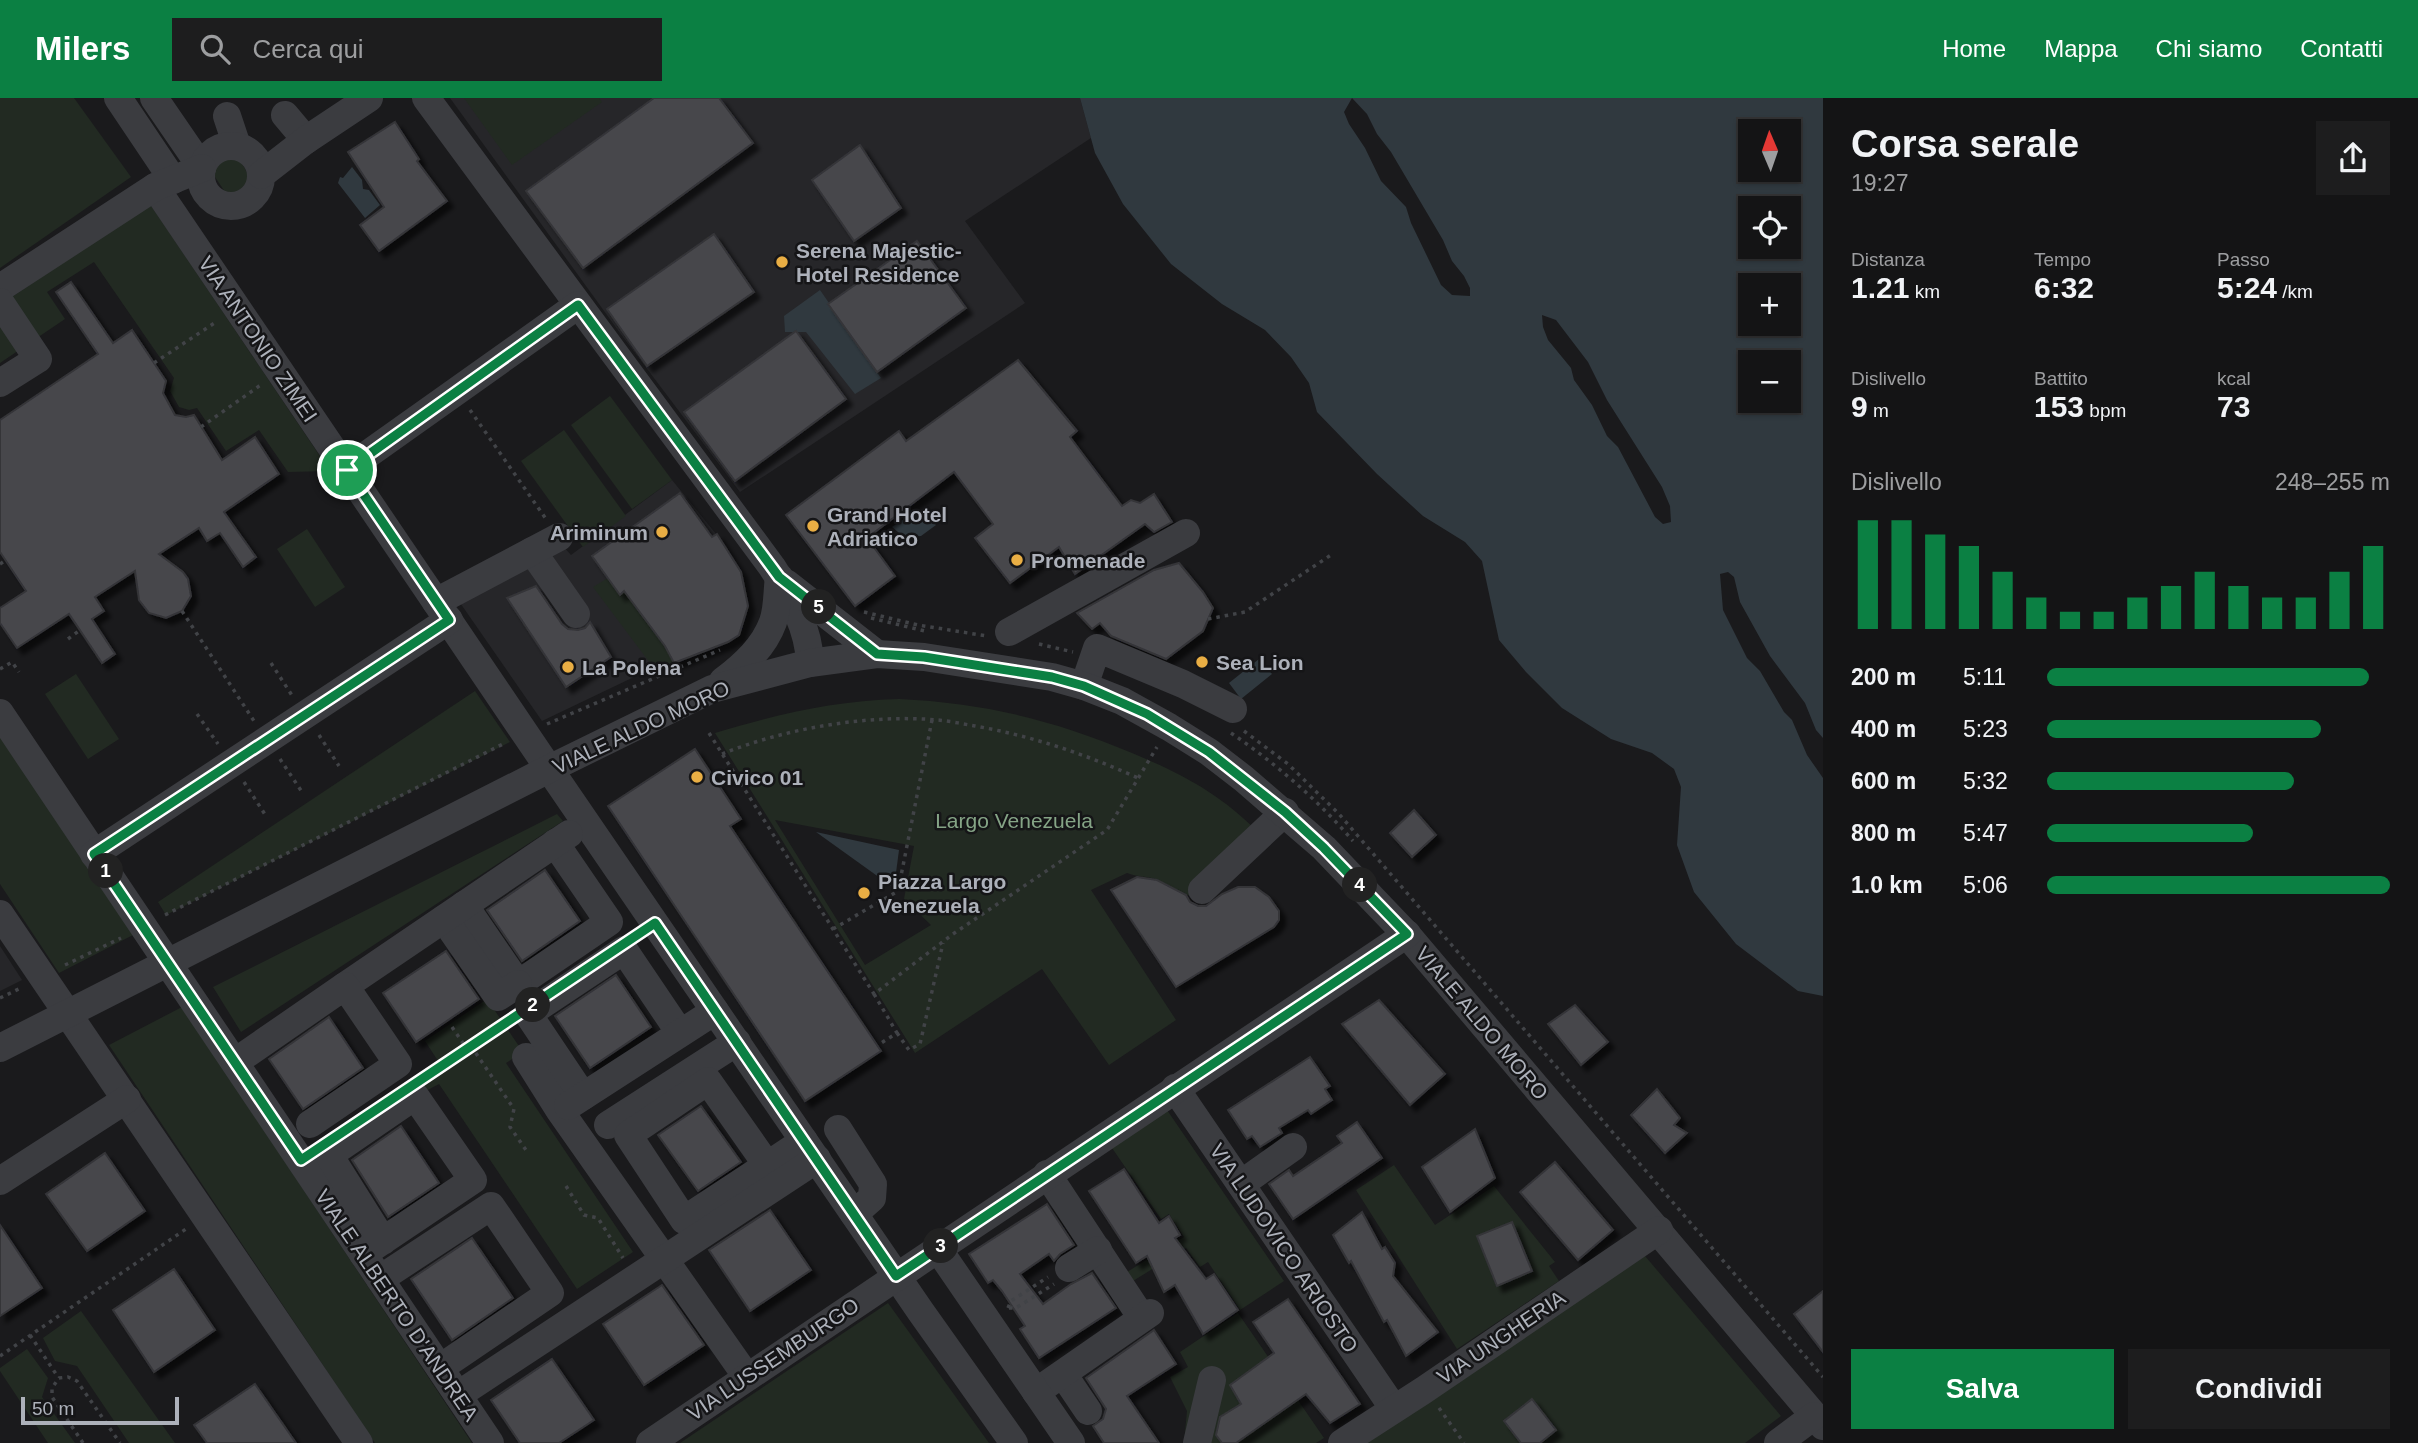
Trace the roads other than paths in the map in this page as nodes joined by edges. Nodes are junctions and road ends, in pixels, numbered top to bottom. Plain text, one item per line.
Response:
1 (118, 98) edge
2 (154, 98) edge
3 (369, 98) edge
4 (426, 98) edge
5 (227, 116) dead end
6 (285, 116) dead end
7 (306, 140) junction
8 (242, 148) junction
9 (202, 168) junction
10 (261, 175) junction
11 (164, 183) junction
12 (219, 203) junction
13 (0, 288) edge
14 (0, 302) edge
15 (578, 305) junction
16 (0, 383) edge
17 (347, 470) junction
18 (1186, 533) dead end
19 (779, 577) junction
20 (443, 611) junction
21 (576, 614) dead end
22 (877, 654) junction
23 (810, 663) junction
24 (1002, 668) junction
25 (1084, 686) junction
26 (712, 689) junction
27 (1233, 709) dead end
28 (0, 713) edge
29 (549, 769) junction
30 (1285, 812) junction
31 (586, 822) junction
32 (555, 843) junction
33 (94, 854) junction
34 (1202, 890) dead end
35 (454, 912) junction
36 (0, 914) edge
37 (1407, 934) junction
38 (168, 962) junction
39 (345, 986) junction
40 (715, 1011) junction
41 (66, 1014) junction
42 (680, 1033) junction
43 (737, 1042) junction
44 (0, 1048) edge
45 (526, 1057) dead end
46 (235, 1062) junction
47 (1175, 1088) junction
48 (127, 1099) junction
49 (572, 1104) junction
50 (310, 1124) dead end
51 (608, 1125) dead end
52 (838, 1129) dead end
53 (1293, 1147) dead end
54 (810, 1150) junction
55 (767, 1165) junction
56 (1048, 1174) junction
57 (473, 1180) junction
58 (0, 1181) edge
59 (1241, 1184) junction
60 (491, 1206) junction
61 (854, 1214) junction
62 (1658, 1230) junction
63 (373, 1247) junction
64 (938, 1249) junction
65 (1098, 1250) junction
66 (665, 1260) junction
67 (1069, 1268) road end
68 (896, 1276) junction
69 (380, 1279) junction
70 (440, 1368) junction
71 (1063, 1374) junction
72 (747, 1377) junction
73 (1212, 1380) dead end
74 (1036, 1392) junction
75 (458, 1395) junction
76 (1394, 1409) junction
77 (1088, 1412) dead end
78 (1819, 1421) edge
79 (359, 1443) edge
80 (490, 1443) edge
81 (650, 1443) edge
82 (1014, 1443) edge
83 (1071, 1443) edge
84 (1197, 1443) edge
85 (1342, 1443) edge
86 (1778, 1443) edge

1 - 11 street, VIA ANTONIO ZIMEI
2 - 9 street
3 - 7 street
4 - 15 street
5 - 8 street
6 - 7 street
7 - 8 street
7 - 10 street
8 - 9 street
8 - 10 street
9 - 11 street
9 - 12 street
10 - 12 street
11 - 12 street
11 - 13 street
11 - 17 street, VIA ANTONIO ZIMEI
14 - 16 street
15 - 17 street
15 - 19 street
17 - 20 street, VIA ANTONIO ZIMEI
18 - 24 street
19 - 22 street
19 - 23 street
19 - 26 street
20 - 21 street
20 - 29 street, VIA ANTONIO ZIMEI
20 - 33 street
22 - 23 street, VIALE ALDO MORO
22 - 24 street, VIALE ALDO MORO
23 - 26 street, VIALE ALDO MORO
24 - 25 street, VIALE ALDO MORO
25 - 27 street
25 - 30 street, VIALE ALDO MORO
26 - 29 street, VIALE ALDO MORO
28 - 33 street, VIALE ALBERTO D'ANDREA
29 - 31 street, VIA ANTONIO ZIMEI
29 - 38 street, VIALE ALDO MORO
30 - 34 street
30 - 37 street, VIALE ALDO MORO
31 - 32 street
31 - 40 street, VIA ANTONIO ZIMEI
32 - 35 street
32 - 35 street
33 - 38 street, VIALE ALBERTO D'ANDREA
35 - 39 street
36 - 41 street
37 - 47 street, VIA LUSSEMBURGO
37 - 62 street, VIALE ALDO MORO
38 - 41 street, VIALE ALDO MORO
38 - 46 street, VIALE ALBERTO D'ANDREA
39 - 46 street
39 - 50 street
40 - 42 street
40 - 43 street, VIA ANTONIO ZIMEI
41 - 44 street, VIALE ALDO MORO
41 - 48 street
42 - 49 street
42 - 49 street
43 - 51 street
43 - 54 street, VIA ANTONIO ZIMEI
45 - 49 street
46 - 63 street, VIALE ALBERTO D'ANDREA
47 - 56 street, VIA LUSSEMBURGO
47 - 59 street, VIA LUDOVICO ARIOSTO
48 - 58 street
48 - 79 street
49 - 66 street
52 - 61 street
53 - 59 street
54 - 55 street
54 - 61 street, VIA ANTONIO ZIMEI
54 - 66 street
55 - 55 street
56 - 64 street, VIA LUSSEMBURGO
56 - 65 street
57 - 60 street
57 - 63 street
57 - 63 street
59 - 76 street, VIA LUDOVICO ARIOSTO
60 - 69 street
60 - 70 street
61 - 68 street, VIA ANTONIO ZIMEI
62 - 76 street, VIA UNGHERIA
62 - 78 street, VIALE ALDO MORO
63 - 69 street, VIALE ALBERTO D'ANDREA
64 - 68 street, VIA LUSSEMBURGO
64 - 74 street
65 - 67 street
65 - 71 street
66 - 72 street
66 - 75 street
68 - 72 street, VIA LUSSEMBURGO
68 - 82 street, VIA ANTONIO ZIMEI
69 - 70 street, VIALE ALBERTO D'ANDREA
70 - 75 street, VIALE ALBERTO D'ANDREA
71 - 74 street
71 - 77 street
72 - 81 street, VIA LUSSEMBURGO
73 - 84 street
74 - 83 street
75 - 80 street, VIALE ALBERTO D'ANDREA
76 - 85 street, VIA UNGHERIA
78 - 86 street

